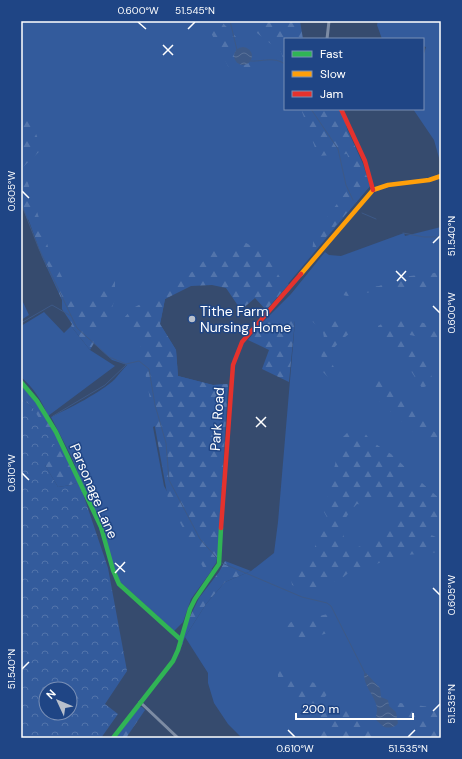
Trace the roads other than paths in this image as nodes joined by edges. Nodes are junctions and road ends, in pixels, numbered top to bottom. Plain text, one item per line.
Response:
1 (329, 21) edge
2 (327, 38) edge
3 (341, 110) edge
4 (441, 176) edge
5 (372, 190) junction
6 (21, 382) edge
7 (180, 639) junction
8 (140, 702) junction
9 (174, 734) junction
10 (113, 738) edge
11 (171, 738) edge
12 (178, 738) edge

1 - 2 street
3 - 5 main road
4 - 5 main road
5 - 7 main road, Park Road
6 - 7 main road, Parsonage Lane
7 - 8 main road, Park Road
8 - 9 street
8 - 10 main road, Park Road
9 - 11 street
9 - 12 street

